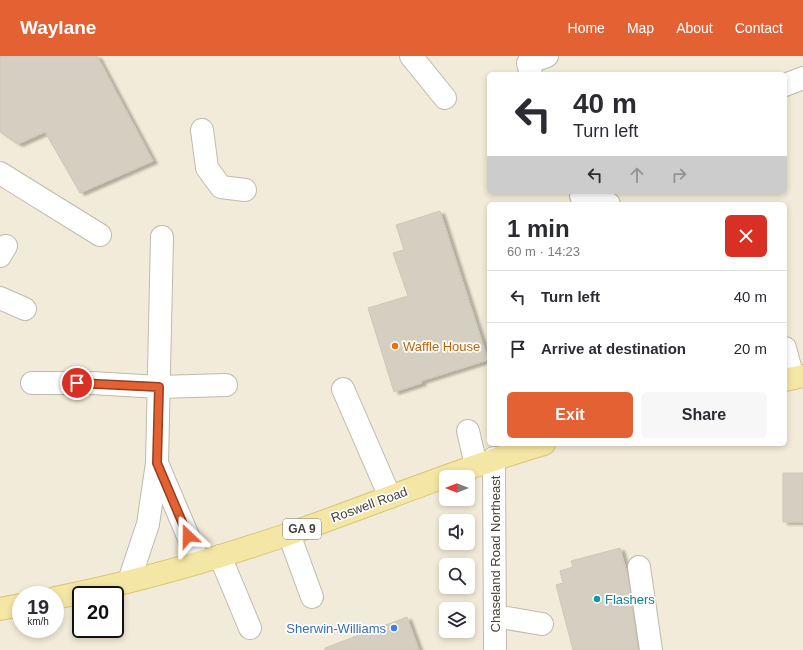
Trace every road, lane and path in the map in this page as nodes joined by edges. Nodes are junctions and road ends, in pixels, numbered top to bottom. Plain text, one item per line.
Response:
1 (411, 56) edge
2 (546, 56) edge
3 (531, 72) edge
4 (803, 78) edge
5 (787, 84) edge
6 (445, 98) dead end
7 (202, 130) dead end
8 (0, 174) edge
9 (245, 190) dead end
10 (581, 196) dead end
11 (601, 202) edge
12 (100, 235) dead end
13 (162, 237) dead end
14 (0, 298) edge
15 (25, 309) dead end
16 (787, 355) edge
17 (794, 378) edge
18 (32, 383) dead end
19 (226, 385) dead end
20 (159, 387) junction
21 (343, 389) dead end
22 (468, 431) dead end
23 (532, 446) edge
24 (485, 462) junction
25 (157, 463) junction
26 (390, 497) junction
27 (289, 534) junction
28 (220, 556) junction
29 (199, 562) junction
30 (639, 567) dead end
31 (129, 580) junction
32 (64, 596) edge
33 (312, 597) dead end
34 (12, 606) edge
35 (0, 608) edge
36 (495, 616) junction
37 (542, 624) dead end
38 (250, 628) dead end
39 (496, 650) edge
40 (651, 650) edge

1 - 6 street
2 - 3 street
4 - 5 street
7 - 9 street
8 - 12 street
10 - 11 street
13 - 20 street
14 - 15 street
16 - 17 street
18 - 20 street
19 - 20 street
20 - 25 street
21 - 26 street
22 - 24 street, Chaseland Road Northeast
23 - 24 main road, Roswell Road / GA 9
24 - 26 main road, Roswell Road / GA 9
24 - 36 street, Chaseland Road Northeast
25 - 29 street
25 - 31 street
26 - 27 main road, Roswell Road / GA 9
27 - 28 main road, Roswell Road / GA 9
27 - 33 street
28 - 29 main road, Roswell Road / GA 9
28 - 38 street
29 - 31 main road, Roswell Road / GA 9
30 - 40 street
31 - 32 main road, Roswell Road / GA 9
34 - 35 main road
36 - 37 street
36 - 39 street, Chaseland Road Northeast

